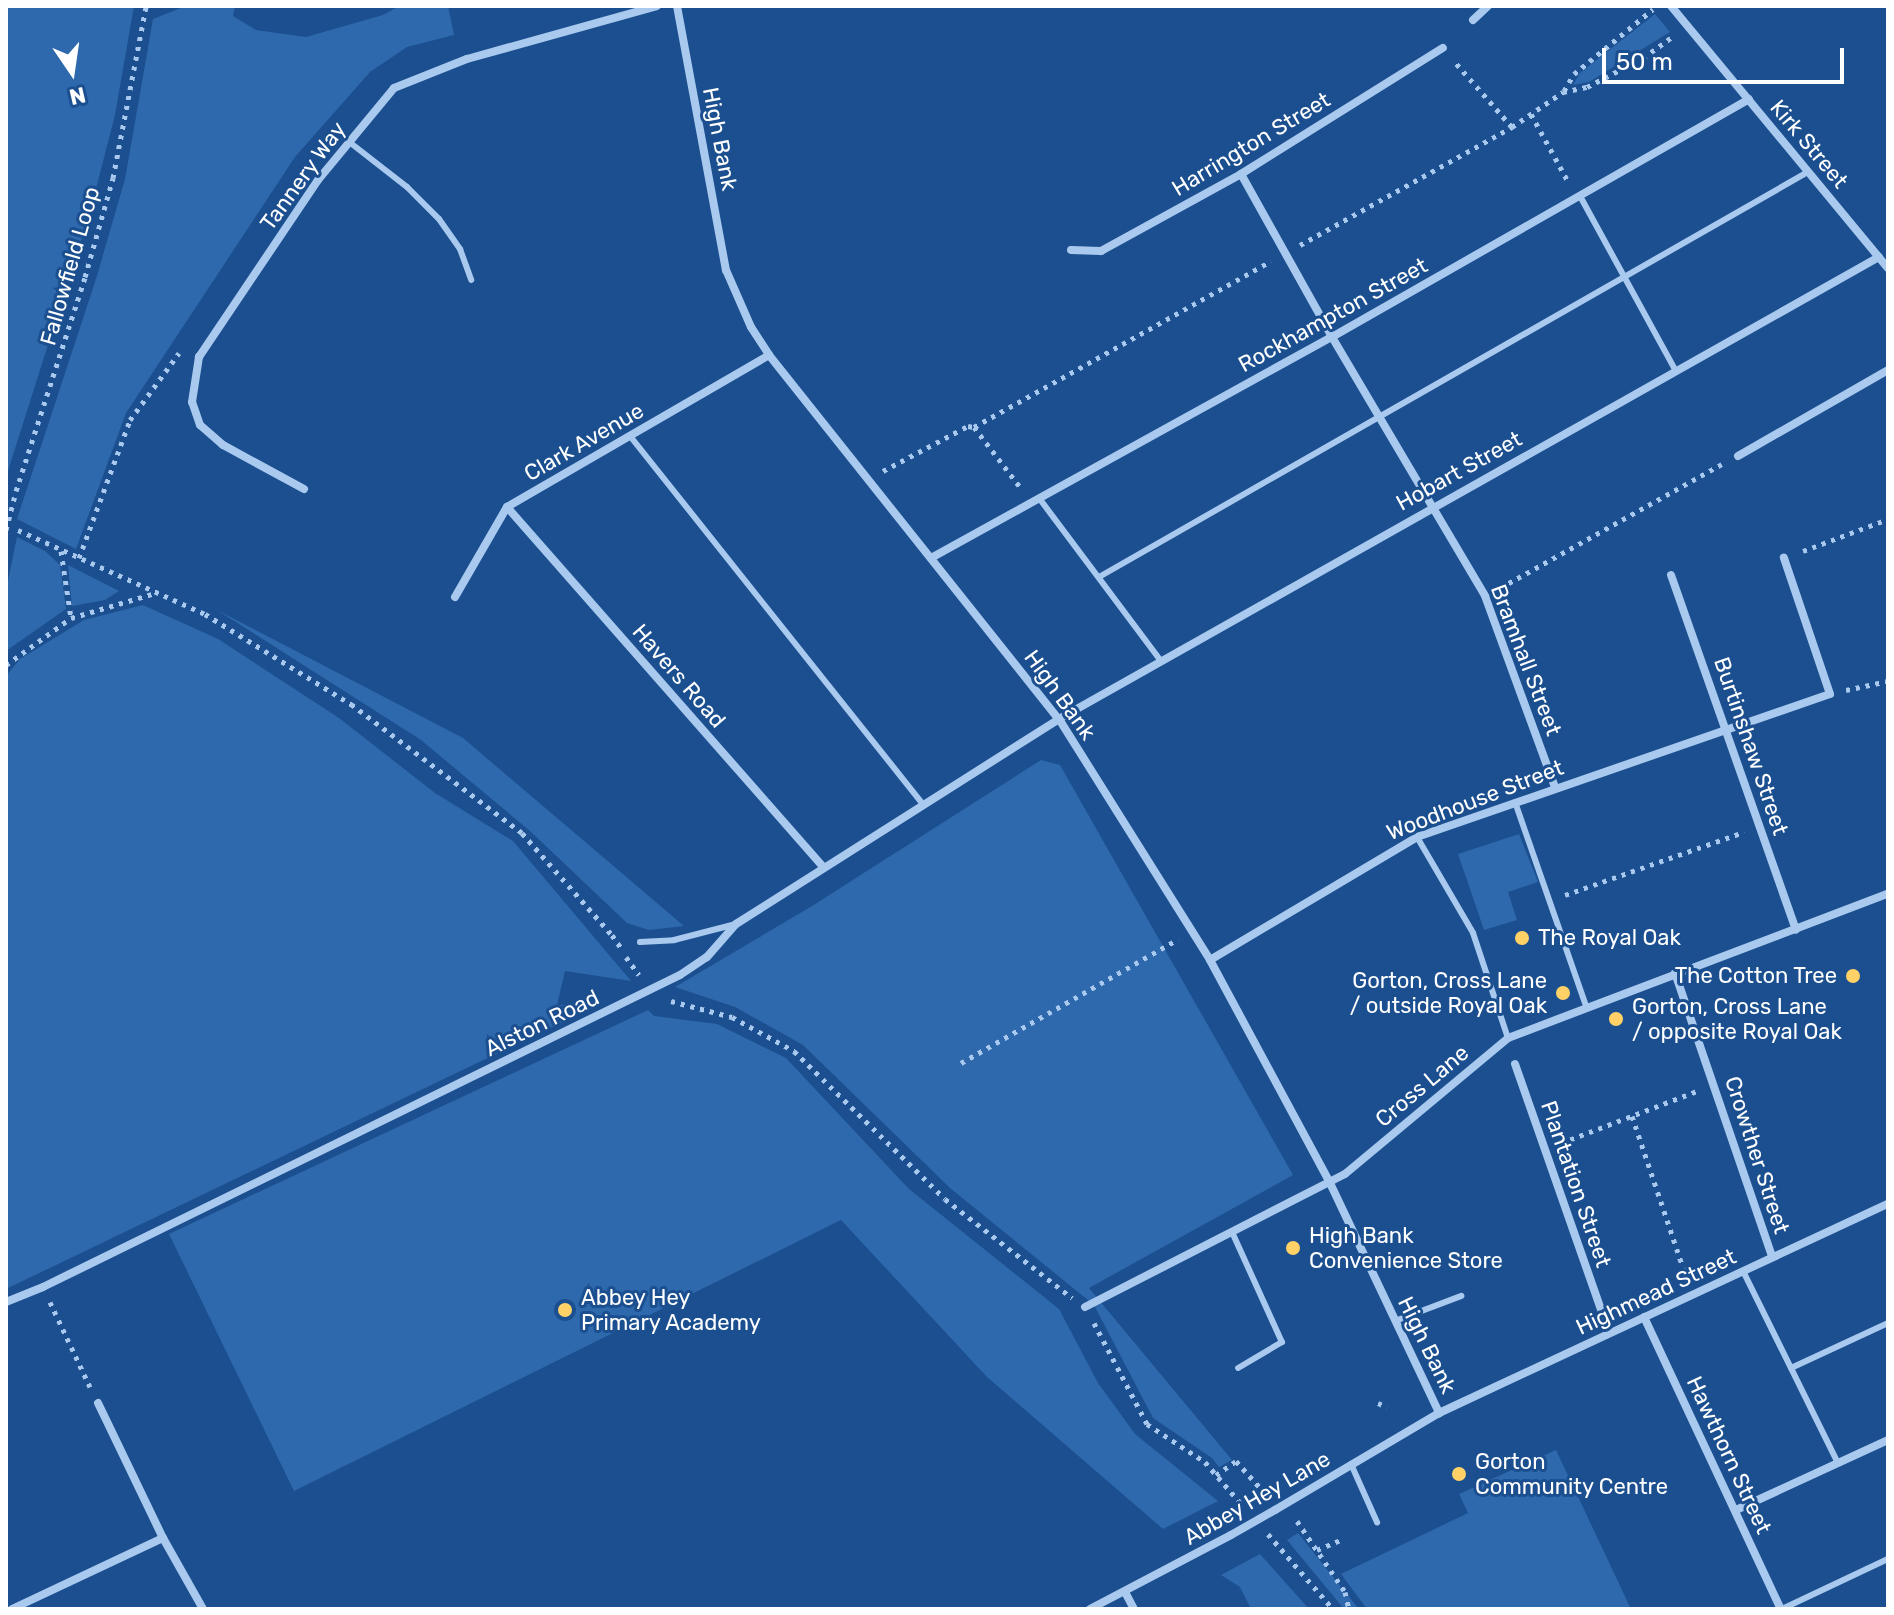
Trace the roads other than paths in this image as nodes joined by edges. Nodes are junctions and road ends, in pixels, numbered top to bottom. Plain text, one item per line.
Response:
1 (657, 6) edge
2 (677, 6) edge
3 (1488, 6) edge
4 (1671, 6) edge
5 (1473, 20) dead end
6 (1443, 48) dead end
7 (1749, 99) junction
8 (348, 141) junction
9 (1808, 172) junction
10 (1241, 174) junction
11 (1580, 196) junction
12 (1071, 250) dead end
13 (1879, 257) junction
14 (1888, 268) edge
15 (1624, 276) junction
16 (471, 280) dead end
17 (1332, 337) junction
18 (769, 355) junction
19 (1888, 370) edge
20 (1676, 371) junction
21 (1378, 417) junction
22 (630, 436) junction
23 (1738, 456) road end
24 (304, 489) dead end
25 (1039, 498) junction
26 (507, 507) junction
27 (1431, 507) junction
28 (931, 558) junction
29 (1784, 558) road end
30 (1671, 575) dead end
31 (1099, 577) junction
32 (455, 597) dead end
33 (1160, 660) junction
34 (1059, 719) junction
35 (1726, 727) junction
36 (1555, 787) junction
37 (1515, 802) junction
38 (923, 805) junction
39 (1417, 837) junction
40 (824, 868) junction
41 (1888, 894) edge
42 (736, 924) junction
43 (1796, 930) junction
44 (640, 942) road end
45 (1210, 960) junction
46 (1675, 973) junction
47 (1586, 1006) junction
48 (1508, 1038) junction
49 (1515, 1064) dead end
50 (1330, 1183) junction
51 (1888, 1204) edge
52 (1232, 1232) junction
53 (1772, 1257) junction
54 (1743, 1271) junction
55 (1461, 1296) dead end
56 (6, 1302) edge
57 (1085, 1307) road end
58 (1603, 1315) dead end
59 (1644, 1317) junction
60 (1395, 1321) junction
61 (1888, 1323) edge
62 (1238, 1368) dead end
63 (1791, 1368) junction
64 (98, 1403) road end
65 (1439, 1413) junction
66 (1888, 1440) edge
67 (1838, 1463) junction
68 (1351, 1464) junction
69 (1736, 1510) junction
70 (1377, 1522) dead end
71 (163, 1538) junction
72 (1888, 1559) edge
73 (1125, 1592) junction
74 (12, 1609) edge
75 (203, 1609) edge
76 (1090, 1609) edge
77 (1134, 1609) edge
78 (1782, 1609) edge

1 - 8 street, Tannery Way
2 - 18 street, High Bank
3 - 5 street
4 - 7 street, Kirk Street
6 - 10 street, Harrington Street
7 - 9 street, Kirk Street
7 - 11 street, Rockhampton Street
8 - 16 lane
8 - 24 street, Tannery Way
9 - 13 street, Kirk Street
9 - 15 lane
10 - 12 street, Harrington Street
10 - 17 street, Bramhall Street
11 - 15 lane
11 - 17 street, Rockhampton Street
13 - 14 street, Kirk Street
13 - 20 street, Hobart Street
15 - 20 lane
15 - 21 lane
17 - 21 street, Bramhall Street
17 - 25 street, Rockhampton Street
18 - 22 street, Clark Avenue
18 - 28 street, High Bank
19 - 23 street
20 - 27 street, Hobart Street
21 - 27 street, Bramhall Street
21 - 31 lane
22 - 26 street, Clark Avenue
22 - 38 lane
25 - 28 street, Rockhampton Street
25 - 31 lane
26 - 32 street, Clark Avenue
26 - 40 street, Havers Road
27 - 33 street, Hobart Street
27 - 36 street, Bramhall Street
28 - 34 street, High Bank
29 - 35 street, Woodhouse Street
30 - 35 street, Burtinshaw Street
31 - 33 lane
33 - 34 street, Hobart Street
34 - 38 street, Alston Road
34 - 45 street, High Bank
35 - 36 street, Woodhouse Street
35 - 43 street, Burtinshaw Street
36 - 37 street, Woodhouse Street
37 - 39 street, Woodhouse Street
37 - 47 lane
38 - 40 street, Alston Road
39 - 45 street, Woodhouse Street
39 - 48 lane
40 - 42 street, Alston Road
41 - 43 street, Cross Lane
42 - 44 lane
42 - 56 street, Alston Road
43 - 46 street, Cross Lane
45 - 50 street, High Bank
46 - 47 street, Cross Lane
46 - 53 street, Crowther Street
47 - 48 street, Cross Lane
48 - 50 street, Cross Lane
49 - 58 street, Plantation Street
50 - 52 street, Cross Lane
50 - 60 street, High Bank
51 - 53 street, Highmead Street
52 - 57 street, Cross Lane
52 - 62 lane
53 - 54 street, Highmead Street
54 - 59 street, Highmead Street
54 - 63 lane
55 - 60 lane
59 - 65 street, Highmead Street
59 - 69 street, Hawthorn Street
60 - 65 street, High Bank
61 - 63 lane
63 - 67 lane
64 - 71 street
65 - 68 street, Abbey Hey Lane
66 - 67 street
67 - 69 street
68 - 70 lane
68 - 73 street, Abbey Hey Lane, bridge
69 - 78 street, Hawthorn Street
71 - 74 street
71 - 75 street
72 - 78 lane
73 - 76 street, Abbey Hey Lane
73 - 77 street

